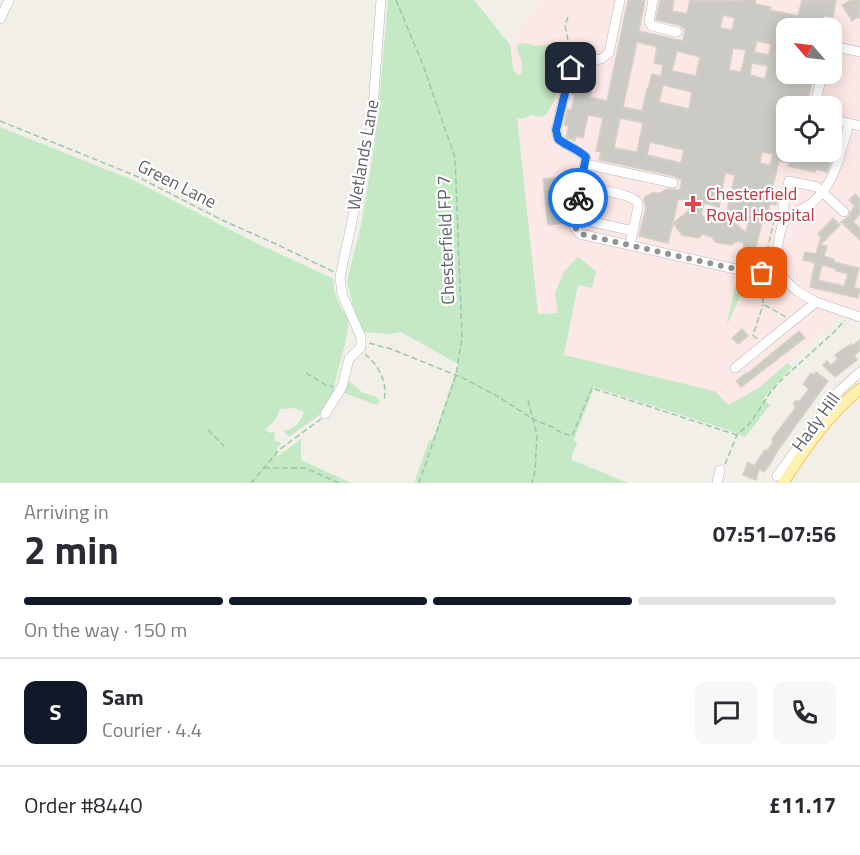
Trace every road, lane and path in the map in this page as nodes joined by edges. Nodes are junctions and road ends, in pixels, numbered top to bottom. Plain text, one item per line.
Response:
1 (9, 0) edge
2 (381, 0) edge
3 (396, 0) edge
4 (620, 0) edge
5 (653, 0) edge
6 (568, 17) dead end
7 (0, 19) edge
8 (677, 32) dead end
9 (842, 49) edge
10 (860, 52) edge
11 (573, 67) junction
12 (0, 121) edge
13 (842, 121) edge
14 (849, 123) junction
15 (860, 126) edge
16 (585, 164) junction
17 (673, 183) dead end
18 (823, 191) junction
19 (783, 208) junction
20 (844, 212) dead end
21 (789, 218) junction
22 (633, 231) junction
23 (630, 245) junction
24 (771, 267) junction
25 (340, 273) junction
26 (762, 273) junction
27 (816, 302) junction
28 (763, 304) junction
29 (856, 315) edge
30 (792, 321) junction
31 (371, 344) dead end
32 (763, 346) junction
33 (360, 349) junction
34 (735, 368) dead end
35 (860, 372) edge
36 (306, 373) dead end
37 (456, 375) junction
38 (341, 389) junction
39 (860, 389) edge
40 (528, 400) dead end
41 (384, 401) dead end
42 (326, 414) joint
43 (533, 419) junction
44 (208, 430) dead end
45 (737, 435) junction
46 (224, 446) dead end
47 (723, 466) joint
48 (263, 468) junction
49 (780, 480) edge
50 (251, 483) edge
51 (339, 483) edge
52 (418, 483) edge
53 (532, 483) edge
54 (717, 483) edge

1 - 7 street
2 - 25 street, Wetlands Lane
3 - 37 path, Chesterfield FP 7
4 - 11 street
5 - 8 street
6 - 11 path
9 - 10 street
11 - 16 street
12 - 25 path, Green Lane
13 - 14 street
14 - 15 street
14 - 18 street
16 - 17 street
16 - 23 street
18 - 19 street
18 - 20 street
18 - 21 street
19 - 21 street
19 - 26 path
21 - 24 street
22 - 22 street
22 - 23 street
23 - 26 street
24 - 26 street
24 - 27 street
25 - 33 street
26 - 28 path
27 - 29 street
27 - 30 street
28 - 30 path
28 - 32 path
29 - 45 path
30 - 32 street
31 - 37 path
32 - 34 street
33 - 38 street
33 - 41 path
35 - 49 street, Hady Hill
36 - 38 path
37 - 43 path
37 - 52 path, Chesterfield FP 7
38 - 42 street
39 - 49 main road, Hady Hill
40 - 43 path
42 - 48 path
43 - 45 path
43 - 53 path
44 - 46 path
45 - 47 path
47 - 54 street
48 - 50 path
48 - 51 path

